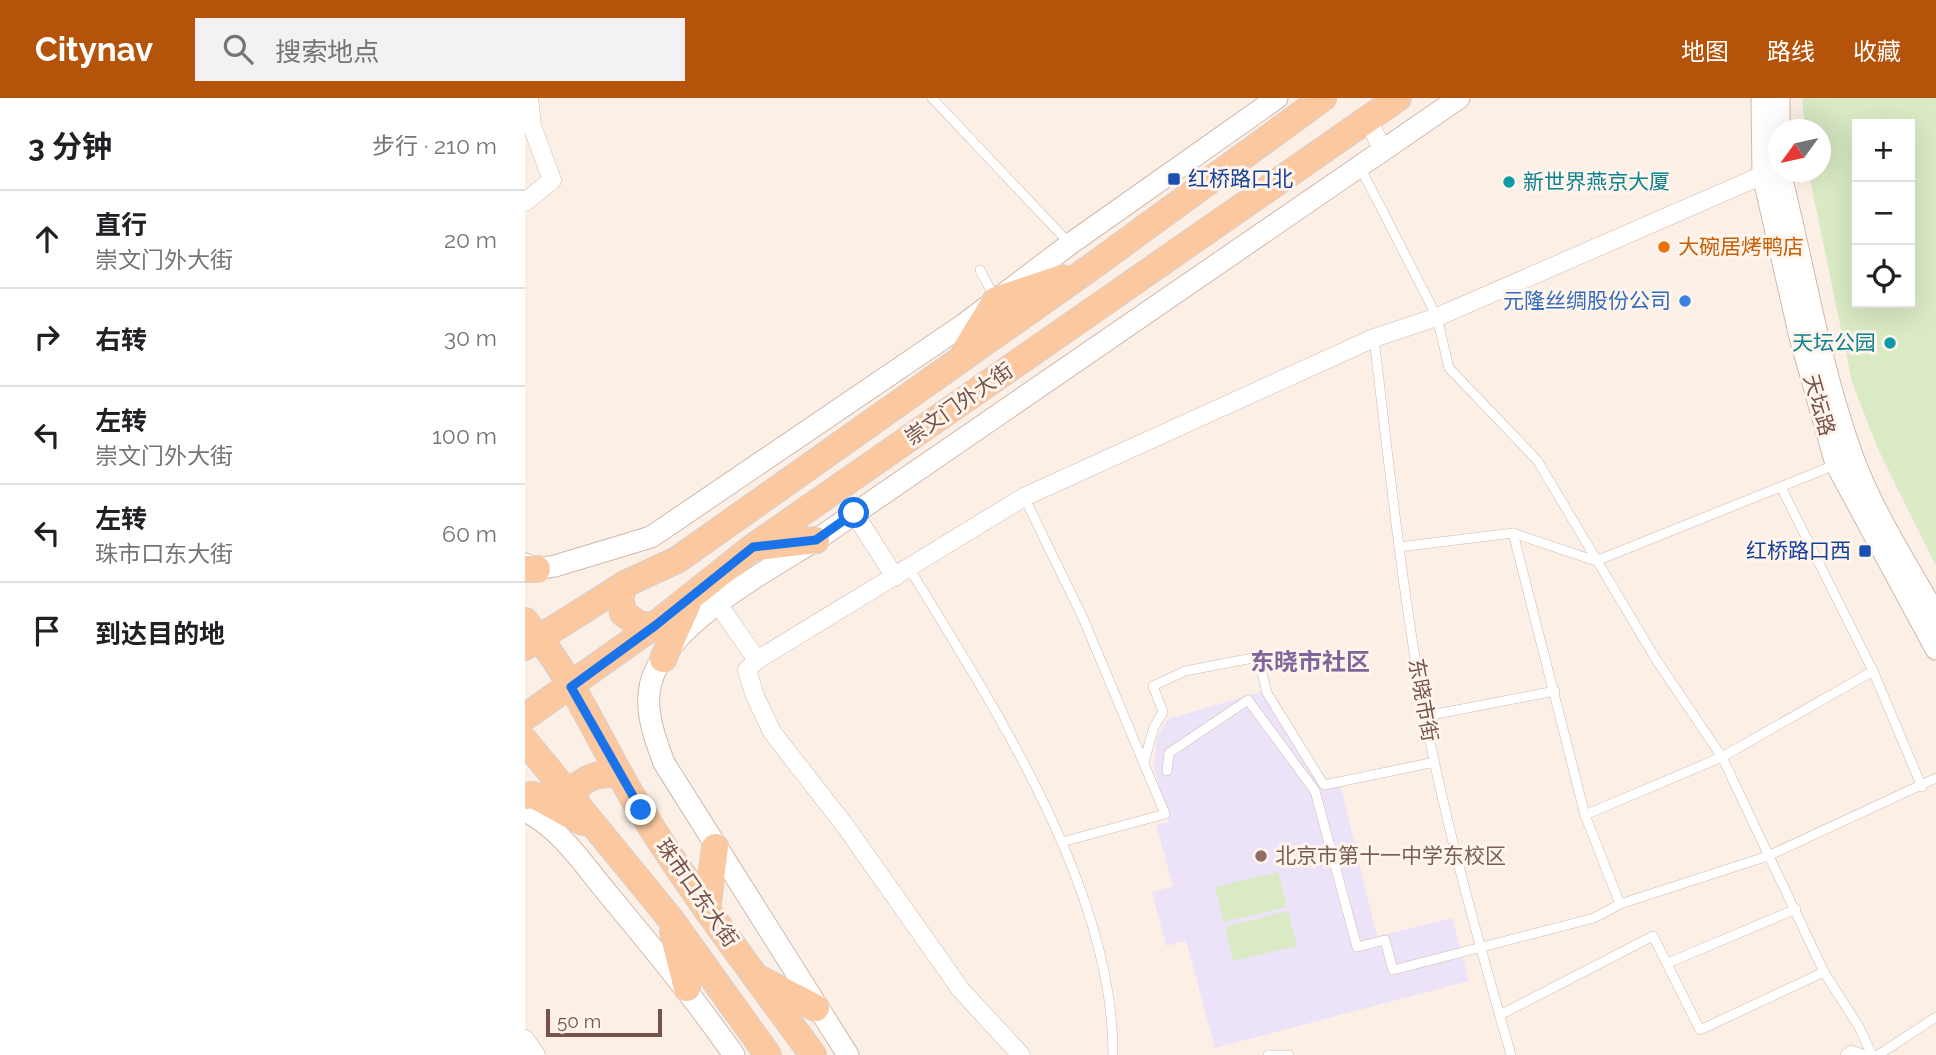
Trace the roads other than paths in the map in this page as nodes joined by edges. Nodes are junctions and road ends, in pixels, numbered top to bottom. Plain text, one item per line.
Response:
1 (529, 98) edge
2 (932, 98) edge
3 (1277, 98) edge
4 (1323, 98) edge
5 (1398, 98) edge
6 (1459, 98) edge
7 (1762, 98) edge
8 (1779, 98) edge
9 (1368, 119) junction
10 (1779, 119) edge
11 (1768, 143) edge
12 (1382, 149) junction
13 (1359, 165) junction
14 (1768, 175) edge
15 (1774, 182) edge
16 (1774, 182) edge
17 (525, 202) edge
18 (1070, 244) junction
19 (1090, 268) junction
20 (981, 270) dead end
21 (996, 300) junction
22 (1437, 317) junction
23 (1374, 338) junction
24 (959, 360) junction
25 (1836, 464) junction
26 (1781, 487) junction
27 (1024, 497) junction
28 (854, 513) junction
29 (1513, 533) junction
30 (816, 540) junction
31 (753, 547) junction
32 (1399, 547) junction
33 (1596, 561) junction
34 (529, 567) edge
35 (902, 573) junction
36 (625, 584) junction
37 (691, 596) junction
38 (718, 604) junction
39 (1936, 616) edge
40 (656, 625) junction
41 (530, 635) edge
42 (1936, 649) edge
43 (663, 659) junction
44 (757, 660) junction
45 (1873, 671) junction
46 (571, 687) junction
47 (1555, 691) junction
48 (1426, 716) junction
49 (525, 717) edge
50 (525, 741) edge
51 (1722, 757) junction
52 (1143, 762) junction
53 (1435, 762) junction
54 (1167, 771) dead end
55 (620, 775) junction
56 (1936, 778) edge
57 (1324, 785) junction
58 (1922, 787) junction
59 (1315, 791) junction
60 (525, 796) edge
61 (574, 802) junction
62 (525, 811) edge
63 (1585, 815) junction
64 (596, 829) junction
65 (1062, 842) junction
66 (715, 847) junction
67 (1769, 856) junction
68 (1620, 904) junction
69 (1796, 909) junction
70 (707, 910) junction
71 (669, 917) junction
72 (1479, 948) junction
73 (1668, 963) junction
74 (1824, 972) junction
75 (756, 977) junction
76 (687, 988) junction
77 (816, 1008) junction
78 (1500, 1014) junction
79 (1936, 1017) edge
80 (525, 1039) edge
81 (536, 1055) edge
82 (734, 1055) edge
83 (768, 1055) edge
84 (813, 1055) edge
85 (848, 1055) edge
86 (1021, 1055) edge
87 (1113, 1055) edge
88 (1268, 1055) edge
89 (1289, 1055) edge
90 (1511, 1055) edge
91 (1845, 1055) edge
92 (1865, 1055) edge
93 (1872, 1055) edge
94 (1878, 1055) edge

1 - 17 street
2 - 18 lane
3 - 18 street
4 - 19 main road, 崇文门外大街
5 - 9 main road, 崇文门外大街
6 - 12 street, 崇文门外大街
7 - 11 street, 天坛路
8 - 10 street
9 - 12 street
9 - 31 main road, 崇文门外大街
12 - 13 street, 崇文门外大街
13 - 22 lane
13 - 28 street, 崇文门外大街
14 - 22 street
15 - 25 street, 天坛路
16 - 39 street, 天坛路
18 - 21 street
19 - 21 main road
19 - 24 main road, 崇文门外大街
20 - 21 lane
21 - 24 main road
21 - 34 street
22 - 23 street
22 - 33 lane
23 - 27 street
23 - 32 lane, 东晓市街
24 - 36 main road, 崇文门外大街
25 - 26 lane
25 - 42 street, 天坛路
26 - 33 lane
26 - 45 lane
27 - 35 street
27 - 52 lane
28 - 30 street, 崇文门外大街
28 - 35 street
29 - 32 lane
29 - 33 lane
29 - 47 lane
30 - 31 main road
30 - 38 street, 崇文门外大街
31 - 37 main road, 崇文门外大街
32 - 48 lane, 东晓市街
33 - 51 lane
35 - 44 street
35 - 65 lane
36 - 40 main road
36 - 41 main road, 崇文门外大街
37 - 40 main road, 崇文门外大街
37 - 43 main road
38 - 43 street, 崇文门外大街
38 - 44 street
40 - 46 main road, 崇文门外大街
41 - 46 main road, 珠市口东大街
43 - 66 street, 崇文门外大街
44 - 86 street
45 - 51 lane
45 - 58 lane
46 - 49 main road, 崇文门外大街
46 - 55 main road, 珠市口东大街
47 - 48 lane
47 - 63 lane
48 - 53 lane, 东晓市街
50 - 61 main road, 珠市口东大街
51 - 63 lane
51 - 67 lane
52 - 57 lane
52 - 65 lane
53 - 57 lane
53 - 72 lane, 东晓市街
54 - 59 lane
55 - 61 main road
55 - 70 main road, 珠市口东大街
56 - 58 lane
57 - 59 lane
58 - 67 lane
59 - 72 lane
60 - 64 main road
61 - 64 main road, 珠市口东大街
62 - 76 street
63 - 68 lane
64 - 71 main road, 珠市口东大街
65 - 87 lane
66 - 70 main road
66 - 77 street, 崇文门外大街
67 - 68 lane
67 - 69 lane
68 - 72 lane
69 - 73 lane
69 - 74 lane
70 - 75 main road, 珠市口东大街
71 - 76 main road
71 - 83 main road, 珠市口东大街
72 - 78 lane, 东晓市街
73 - 74 lane
73 - 78 lane
74 - 93 lane
75 - 77 main road
75 - 84 main road, 珠市口东大街
76 - 82 street
77 - 85 street
78 - 90 lane, 东晓市街
79 - 94 lane
80 - 81 street
88 - 89 lane
91 - 92 lane

